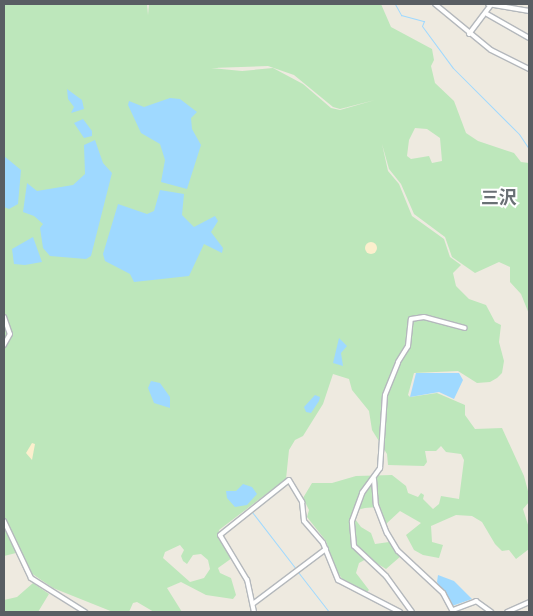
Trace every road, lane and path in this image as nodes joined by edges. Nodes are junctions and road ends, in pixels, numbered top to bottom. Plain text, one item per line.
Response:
1 (436, 4) edge
2 (489, 4) edge
3 (529, 11) edge
4 (486, 14) junction
5 (469, 34) junction
6 (529, 38) edge
7 (529, 69) edge
8 (4, 317) edge
9 (465, 328) dead end
10 (4, 345) edge
11 (374, 479) junction
12 (4, 521) edge
13 (326, 549) junction
14 (529, 602) edge
15 (254, 603) junction
16 (384, 606) junction
17 (453, 611) edge
18 (85, 612) edge
19 (254, 612) edge
20 (382, 612) edge
21 (400, 612) edge
22 (412, 612) edge
23 (491, 612) edge
24 (507, 612) edge

1 - 5 street
2 - 3 street
2 - 4 street
4 - 5 street
4 - 6 street
5 - 7 street
8 - 10 street
9 - 11 street
11 - 17 street
11 - 22 street
12 - 18 street
13 - 15 street
13 - 15 street
13 - 16 street
14 - 24 street
15 - 19 street
16 - 20 street
16 - 21 street
17 - 23 street

